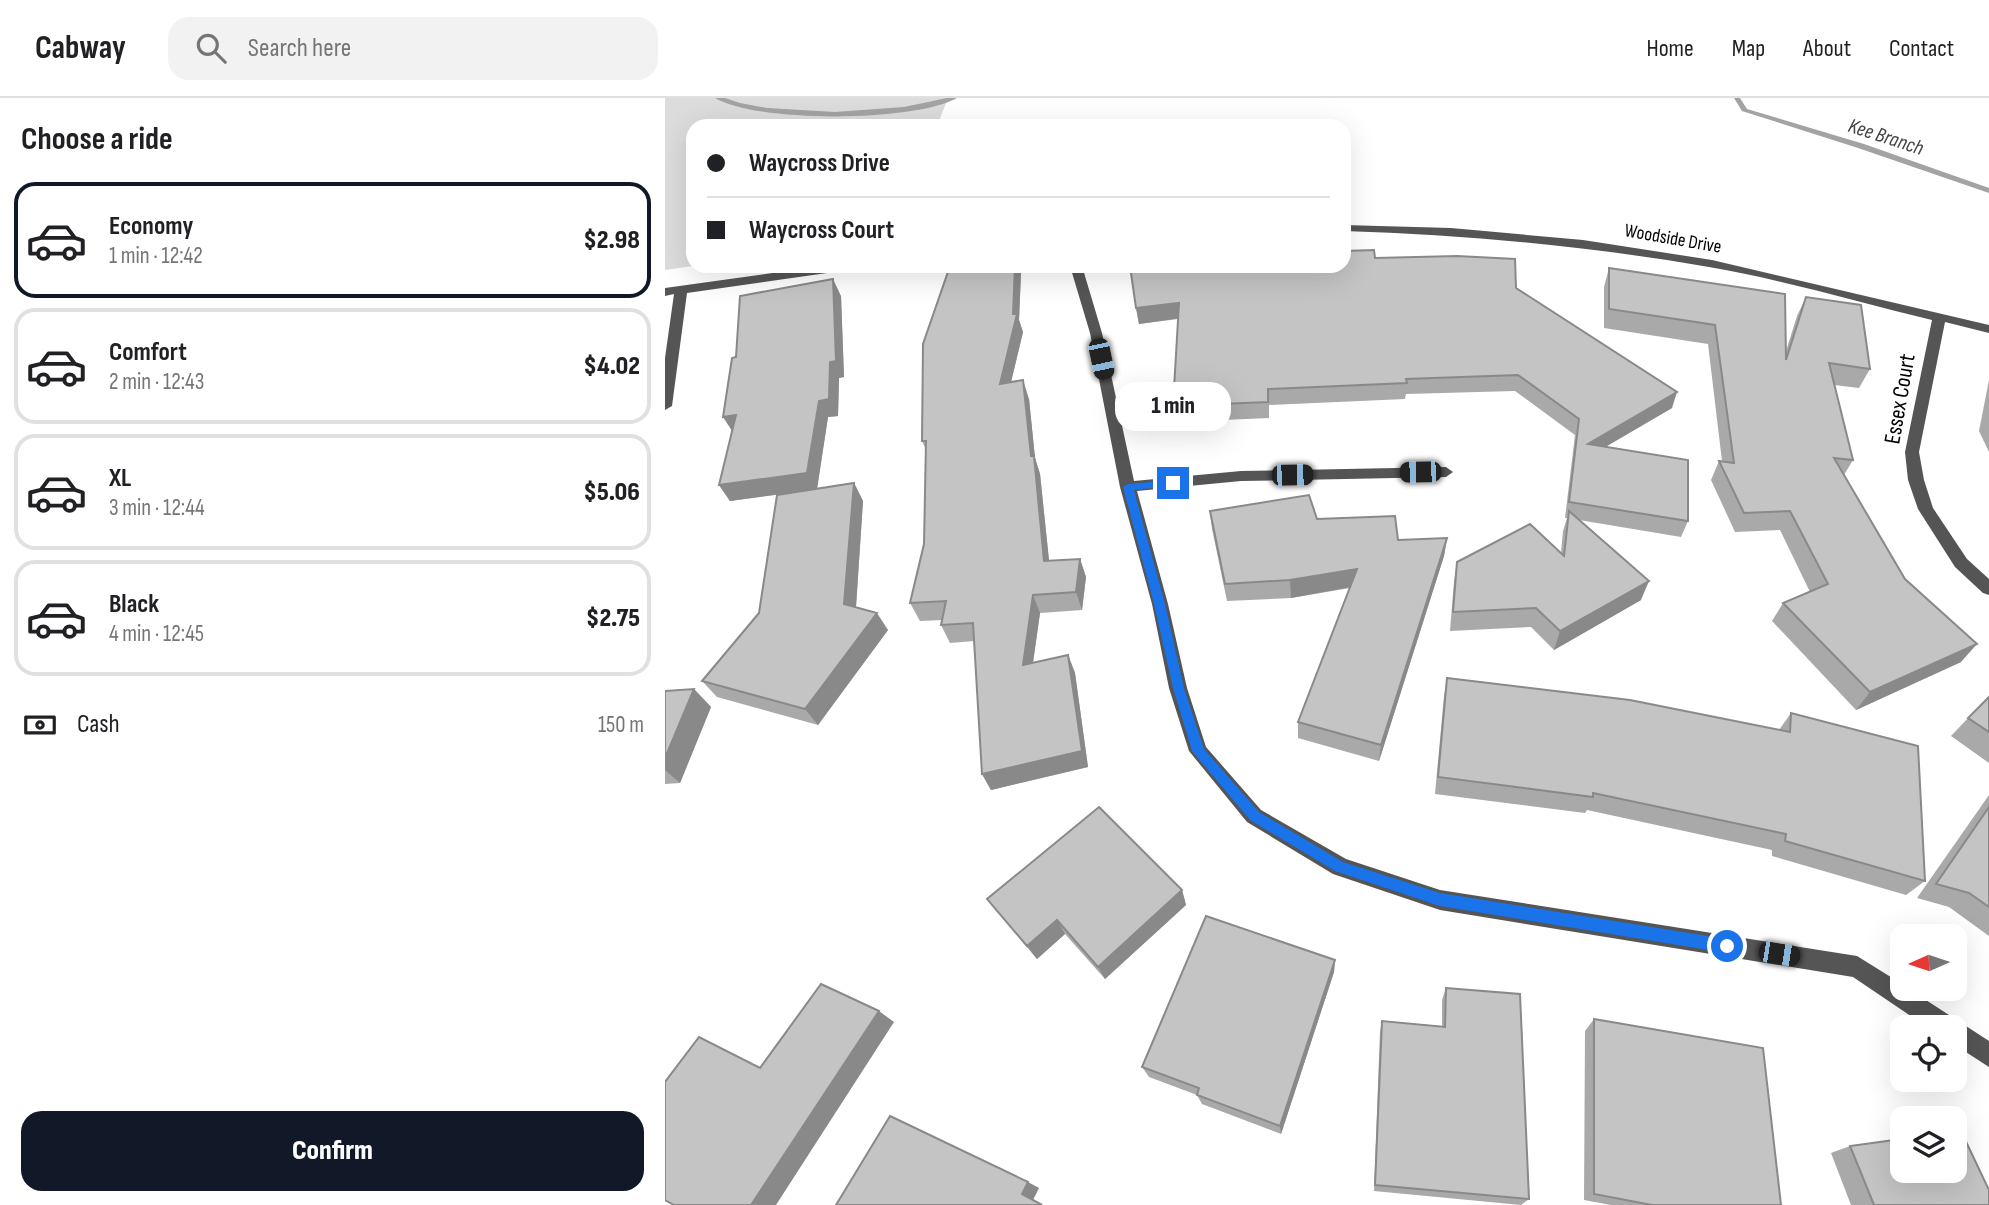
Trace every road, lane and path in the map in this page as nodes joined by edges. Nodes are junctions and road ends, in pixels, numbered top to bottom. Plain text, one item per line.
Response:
1 (1351, 228) edge
2 (799, 273) edge
3 (1078, 273) edge
4 (681, 290) junction
5 (665, 292) edge
6 (1938, 318) junction
7 (1989, 329) edge
8 (665, 406) edge
9 (1446, 472) dead end
10 (1128, 487) junction
11 (1989, 589) edge
12 (1929, 1015) edge
13 (1967, 1040) edge
14 (1989, 1055) edge

1 - 6 street, Woodside Drive
2 - 4 street
3 - 10 street
4 - 5 street
4 - 8 street
6 - 7 street, Woodside Drive
6 - 11 street, Essex Court
9 - 10 street
10 - 12 street
13 - 14 street

